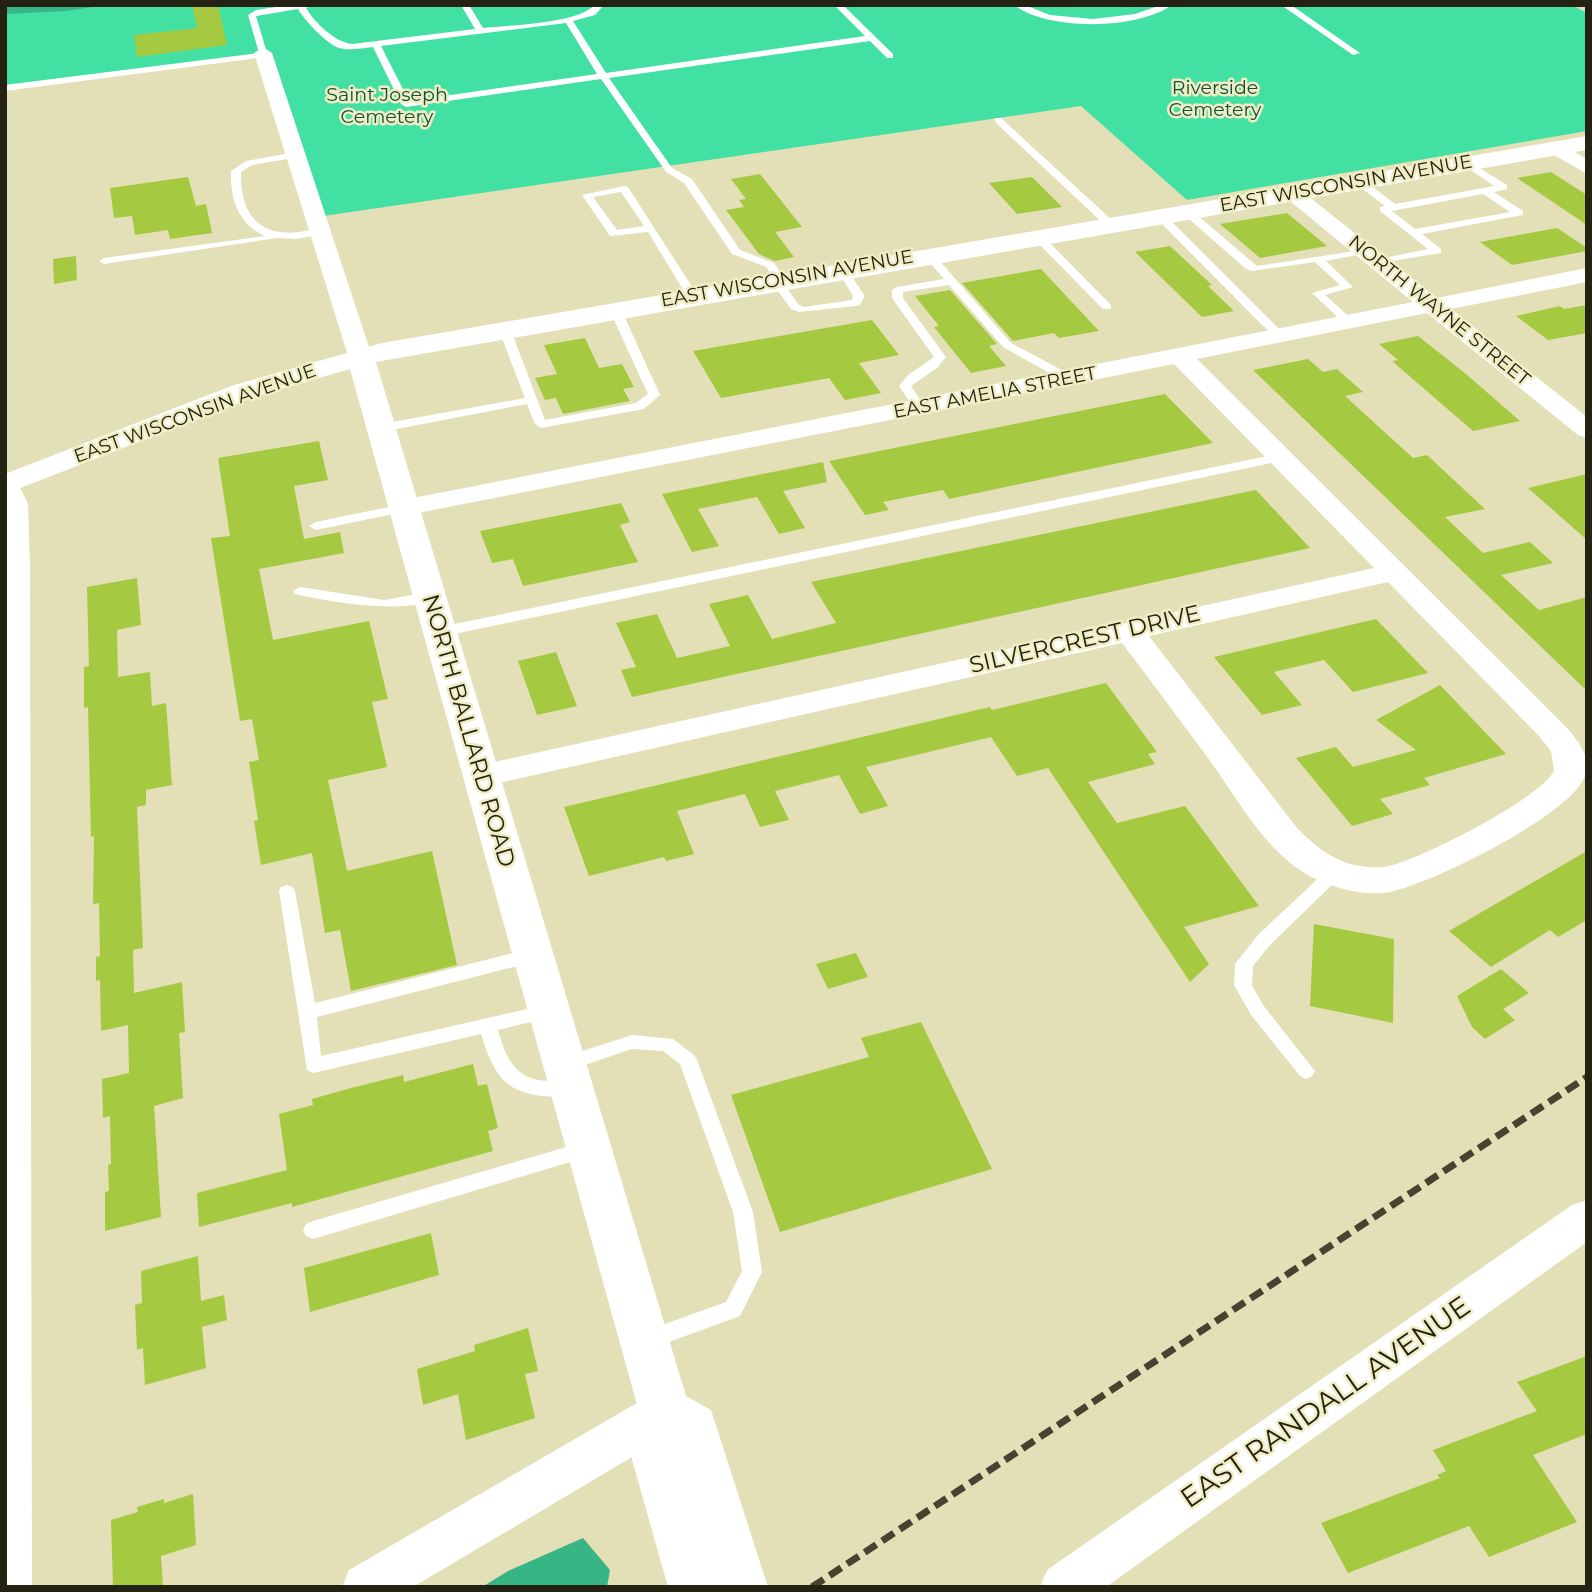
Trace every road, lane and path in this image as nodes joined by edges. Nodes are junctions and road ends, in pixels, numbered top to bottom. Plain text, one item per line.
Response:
1 (465, 5) edge
2 (600, 5) edge
3 (838, 5) edge
4 (1018, 5) edge
5 (1168, 5) edge
6 (1285, 5) edge
7 (303, 6) edge
8 (568, 20) junction
9 (480, 31) junction
10 (872, 38) junction
11 (376, 45) junction
12 (1356, 53) dead end
13 (263, 54) junction
14 (890, 56) dead end
15 (603, 76) junction
16 (5, 88) edge
17 (998, 120) dead end
18 (1587, 143) edge
19 (1556, 148) junction
20 (296, 155) junction
21 (1468, 164) junction
22 (1587, 168) edge
23 (1360, 182) junction
24 (1486, 191) junction
25 (1292, 194) junction
26 (1393, 207) junction
27 (1186, 211) junction
28 (1160, 216) junction
29 (1110, 224) junction
30 (651, 228) junction
31 (320, 232) junction
32 (1414, 232) junction
33 (282, 237) junction
34 (1038, 237) junction
35 (929, 255) junction
36 (1371, 257) junction
37 (1318, 260) junction
38 (104, 261) dead end
39 (879, 264) junction
40 (842, 270) junction
41 (1587, 275) edge
42 (779, 281) junction
43 (953, 281) junction
44 (897, 290) junction
45 (692, 296) junction
46 (1430, 305) junction
47 (1107, 307) dead end
48 (615, 309) junction
49 (1349, 322) junction
50 (504, 328) junction
51 (472, 334) junction
52 (1279, 335) junction
53 (360, 356) junction
54 (1181, 357) junction
55 (1069, 379) junction
56 (244, 391) junction
57 (532, 400) junction
58 (919, 407) junction
59 (376, 410) junction
60 (1587, 430) edge
61 (1282, 457) junction
62 (5, 485) edge
63 (403, 508) junction
64 (316, 526) dead end
65 (1395, 572) junction
66 (300, 591) dead end
67 (435, 614) junction
68 (1128, 630) junction
69 (481, 776) junction
70 (1334, 873) junction
71 (288, 891) dead end
72 (533, 955) junction
73 (549, 1011) junction
74 (308, 1012) junction
75 (487, 1025) junction
76 (1306, 1072) dead end
77 (568, 1076) junction
78 (589, 1149) junction
79 (1587, 1218) edge
80 (313, 1230) dead end
81 (645, 1341) junction
82 (665, 1412) junction
83 (7, 1587) edge
84 (366, 1587) edge
85 (696, 1587) edge
86 (740, 1587) edge
87 (1064, 1587) edge

1 - 9 lane
2 - 8 lane
3 - 10 lane
4 - 5 lane
6 - 12 lane
7 - 11 lane
7 - 13 lane
8 - 9 lane
8 - 15 lane
9 - 11 lane
10 - 14 lane
10 - 15 lane
11 - 15 lane
13 - 16 lane
13 - 20 street, NORTH BALLARD ROAD
15 - 42 lane
17 - 29 lane
18 - 19 main road, EAST WISCONSIN AVENUE
19 - 21 main road, EAST WISCONSIN AVENUE
19 - 22 street
20 - 31 street, NORTH BALLARD ROAD
20 - 33 lane
21 - 23 main road, EAST WISCONSIN AVENUE
21 - 24 lane
23 - 25 main road, EAST WISCONSIN AVENUE
23 - 26 lane
24 - 26 lane
24 - 32 lane
25 - 27 main road, EAST WISCONSIN AVENUE
25 - 36 street, NORTH WAYNE STREET
26 - 32 lane
27 - 28 main road, EAST WISCONSIN AVENUE
27 - 37 lane
28 - 29 main road, EAST WISCONSIN AVENUE
28 - 52 lane
29 - 34 main road, EAST WISCONSIN AVENUE
30 - 30 lane
30 - 45 lane
31 - 33 lane
31 - 53 street, NORTH BALLARD ROAD
32 - 36 lane
33 - 38 lane
34 - 35 main road, EAST WISCONSIN AVENUE
34 - 47 lane
35 - 39 main road, EAST WISCONSIN AVENUE
35 - 43 lane
36 - 37 lane
36 - 46 street, NORTH WAYNE STREET
37 - 49 lane
39 - 40 main road, EAST WISCONSIN AVENUE
39 - 44 lane
40 - 42 main road, EAST WISCONSIN AVENUE
40 - 42 lane
41 - 46 street, EAST AMELIA STREET
42 - 45 main road, EAST WISCONSIN AVENUE
43 - 44 lane
43 - 55 lane
44 - 58 lane
45 - 48 main road, EAST WISCONSIN AVENUE
46 - 49 street, EAST AMELIA STREET
46 - 60 street, NORTH WAYNE STREET
48 - 50 main road, EAST WISCONSIN AVENUE
48 - 57 lane
49 - 52 street, EAST AMELIA STREET
50 - 51 main road, EAST WISCONSIN AVENUE
50 - 57 lane
51 - 53 main road, EAST WISCONSIN AVENUE
51 - 59 main road
52 - 54 street, EAST AMELIA STREET
53 - 56 main road, EAST WISCONSIN AVENUE
53 - 59 main road, NORTH BALLARD ROAD
54 - 55 street, EAST AMELIA STREET
54 - 61 street
55 - 58 street, EAST AMELIA STREET
56 - 59 main road
56 - 62 main road, EAST WISCONSIN AVENUE
57 - 59 lane
58 - 63 street, EAST AMELIA STREET
59 - 63 main road, NORTH BALLARD ROAD
61 - 65 street
61 - 67 lane
62 - 83 street
63 - 64 lane
63 - 67 main road, NORTH BALLARD ROAD
65 - 68 street, SILVERCREST DRIVE
65 - 70 street
66 - 67 lane
67 - 69 main road, NORTH BALLARD ROAD
68 - 69 street, SILVERCREST DRIVE
68 - 70 street
69 - 72 main road, NORTH BALLARD ROAD
70 - 76 lane
71 - 74 lane
72 - 73 main road, NORTH BALLARD ROAD
72 - 74 lane
73 - 75 lane
73 - 77 main road, NORTH BALLARD ROAD
74 - 75 lane
75 - 77 lane
77 - 78 main road, NORTH BALLARD ROAD
77 - 81 lane
78 - 80 lane
78 - 81 main road, NORTH BALLARD ROAD
79 - 87 street, EAST RANDALL AVENUE
81 - 82 main road, NORTH BALLARD ROAD
82 - 84 street
82 - 85 main road
82 - 86 main road

